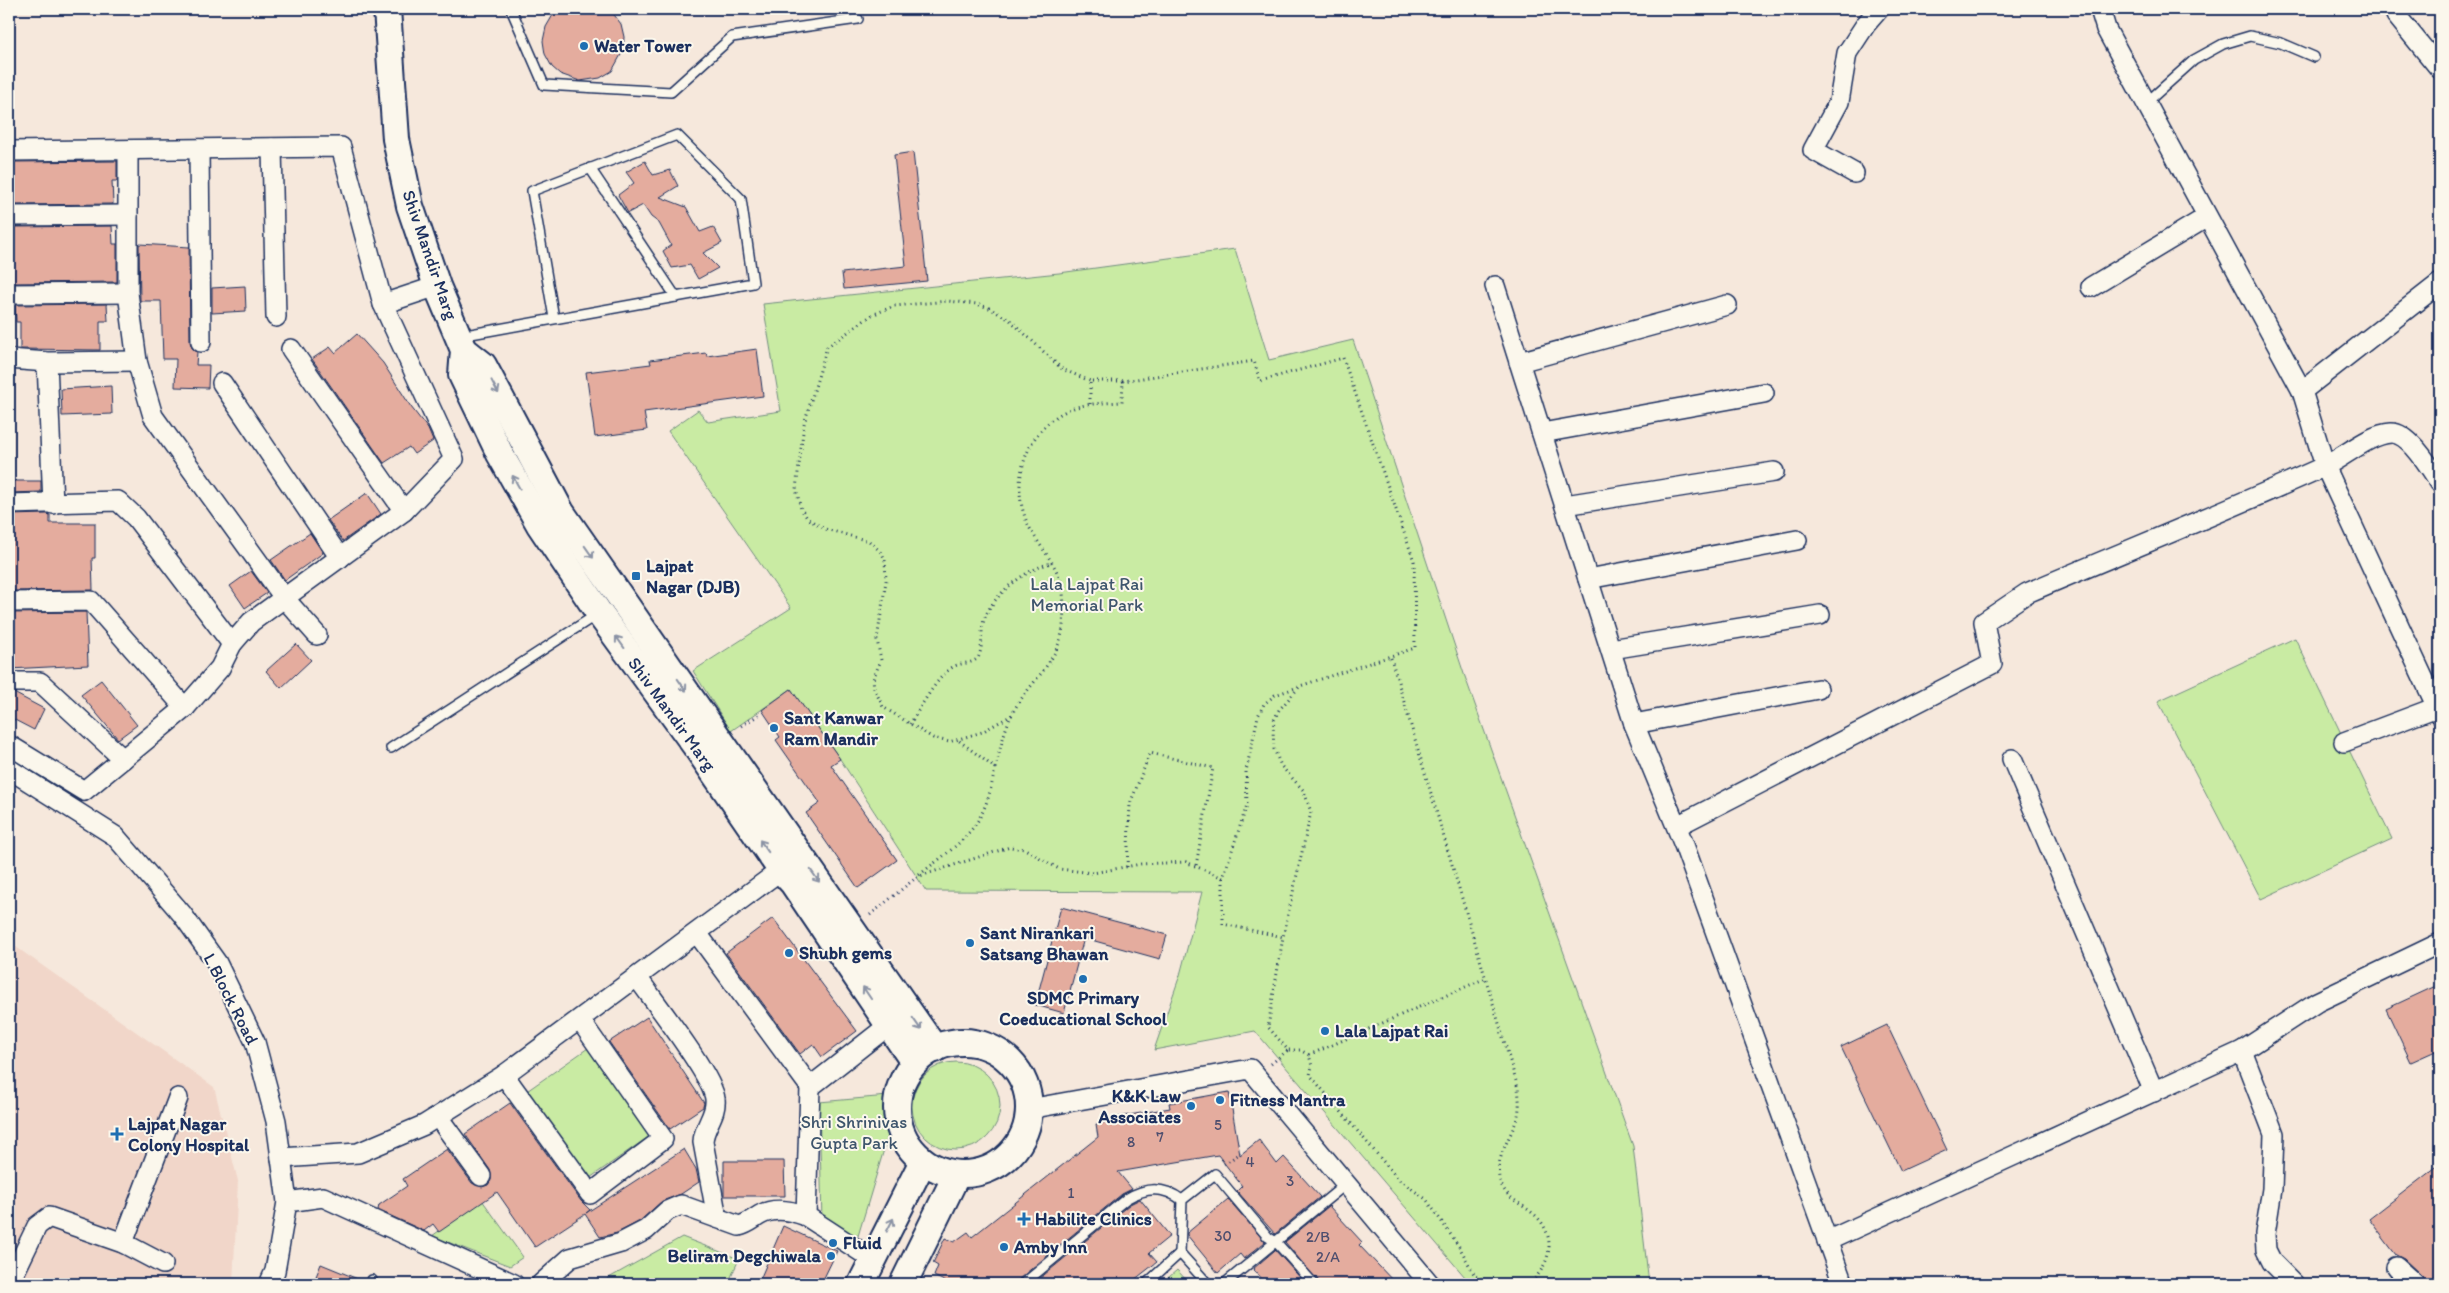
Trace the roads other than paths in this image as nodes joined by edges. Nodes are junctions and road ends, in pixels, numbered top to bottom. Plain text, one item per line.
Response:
1 (387, 9) edge
2 (511, 9) edge
3 (1879, 9) edge
4 (2100, 9) edge
5 (2396, 15) dead end
6 (858, 19) dead end
7 (2314, 58) dead end
8 (2437, 59) edge
9 (2146, 103) junction
10 (199, 148) junction
11 (272, 148) junction
12 (128, 150) junction
13 (9, 151) edge
14 (590, 168) junction
15 (1854, 173) dead end
16 (128, 215) junction
17 (9, 216) edge
18 (2207, 217) junction
19 (2440, 284) edge
20 (437, 286) junction
21 (1495, 286) dead end
22 (2091, 286) dead end
23 (128, 292) junction
24 (9, 294) edge
25 (676, 297) junction
26 (383, 304) junction
27 (1727, 304) dead end
28 (276, 317) dead end
29 (554, 318) junction
30 (201, 342) dead end
31 (461, 343) junction
32 (291, 349) dead end
33 (9, 359) edge
34 (137, 361) junction
35 (47, 362) junction
36 (1519, 362) junction
37 (222, 382) dead end
38 (2302, 391) junction
39 (1764, 393) dead end
40 (1542, 433) junction
41 (2325, 466) junction
42 (1774, 472) dead end
43 (2440, 482) edge
44 (9, 504) edge
45 (53, 504) junction
46 (1565, 505) junction
47 (404, 511) junction
48 (1797, 540) dead end
49 (340, 558) junction
50 (1588, 579) junction
51 (285, 599) junction
52 (9, 602) edge
53 (599, 613) junction
54 (1820, 615) dead end
55 (317, 635) dead end
56 (232, 644) junction
57 (1611, 649) junction
58 (9, 682) edge
59 (1818, 689) dead end
60 (185, 708) junction
61 (2439, 711) edge
62 (1634, 724) junction
63 (2344, 742) dead end
64 (9, 745) edge
65 (391, 748) dead end
66 (123, 759) junction
67 (2012, 759) dead end
68 (9, 769) edge
69 (1677, 826) junction
70 (782, 870) junction
71 (697, 933) junction
72 (2440, 943) edge
73 (637, 977) junction
74 (580, 1020) junction
75 (889, 1025) junction
76 (2242, 1051) junction
77 (924, 1056) junction
78 (504, 1075) junction
79 (810, 1087) junction
80 (2154, 1092) junction
81 (178, 1098) dead end
82 (1029, 1109) junction
83 (438, 1117) junction
84 (281, 1158) junction
85 (923, 1161) junction
86 (957, 1174) junction
87 (481, 1176) dead end
88 (1346, 1184) junction
89 (1182, 1200) junction
90 (287, 1202) junction
91 (806, 1216) junction
92 (717, 1218) junction
93 (1826, 1241) junction
94 (1276, 1242) junction
95 (123, 1243) junction
96 (1180, 1253) junction
97 (872, 1259) junction
98 (163, 1264) dead end
99 (2396, 1267) dead end
100 (9, 1284) edge
101 (269, 1284) edge
102 (514, 1284) edge
103 (541, 1284) edge
104 (861, 1284) edge
105 (903, 1284) edge
106 (1022, 1284) edge
107 (1146, 1284) edge
108 (1208, 1284) edge
109 (1224, 1284) edge
110 (1314, 1284) edge
111 (1430, 1284) edge
112 (1843, 1284) edge
113 (2294, 1284) edge
114 (2415, 1284) edge

1 - 20 street, Shiv Mandir Marg
2 - 6 lane
3 - 15 street
4 - 9 street
5 - 8 street
7 - 9 lane
9 - 18 street
10 - 11 street
10 - 12 street
10 - 30 street
11 - 26 street
11 - 28 street
12 - 13 street
12 - 16 street
14 - 25 lane
14 - 25 lane
14 - 29 lane
16 - 17 street
16 - 23 street
18 - 22 street
18 - 38 street
19 - 38 street
20 - 26 street
20 - 31 street, Shiv Mandir Marg
21 - 36 street
23 - 24 street
23 - 34 street
25 - 29 lane
26 - 47 street
27 - 36 street
29 - 31 lane
53 -> 31 street, Shiv Mandir Marg
31 -> 77 street, Shiv Mandir Marg
32 - 47 street
33 - 35 street
34 - 35 street
34 - 51 street
35 - 45 street
36 - 40 street
37 - 49 street
38 - 41 street
39 - 40 street
40 - 46 street
41 - 43 street
41 - 61 street
41 - 69 street
42 - 46 street
44 - 45 street
45 - 56 street
46 - 50 street
47 - 49 street
48 - 50 street
49 - 51 street
50 - 57 street
51 - 55 street
51 - 56 street
52 - 60 street
53 - 65 lane
70 -> 53 street, Shiv Mandir Marg
54 - 57 street
56 - 60 street
57 - 62 street
58 - 66 street
59 - 62 street
60 - 66 street
61 - 63 street
62 - 69 street
64 - 66 street
67 - 80 street
68 - 84 street, L Block Road
69 - 93 street
70 - 71 street
75 -> 70 street, Shiv Mandir Marg
71 - 73 street
71 - 79 street
72 - 76 street
73 - 74 street
73 - 92 street
74 - 78 street
74 - 78 street
75 - 77 street, Shiv Mandir Marg
75 - 79 street
76 - 80 street
76 - 113 street
77 - 82 street
77 - 85 street
78 - 83 street
79 - 91 street
80 - 93 street
81 - 95 street
82 - 86 street
82 - 88 street
83 - 84 street
83 - 87 street
84 - 90 street, L Block Road
85 - 86 street
97 -> 85 street
86 - 105 street
88 - 94 lane
88 - 111 street
89 - 94 lane
89 - 96 lane
89 - 106 lane
90 - 101 street, L Block Road
90 - 102 street
91 - 92 street
91 - 97 street
92 - 103 street
93 - 112 street
94 - 109 lane
94 - 110 lane
95 - 98 street
95 - 100 street
96 - 107 lane
96 - 108 lane
97 - 104 street
99 - 114 street

